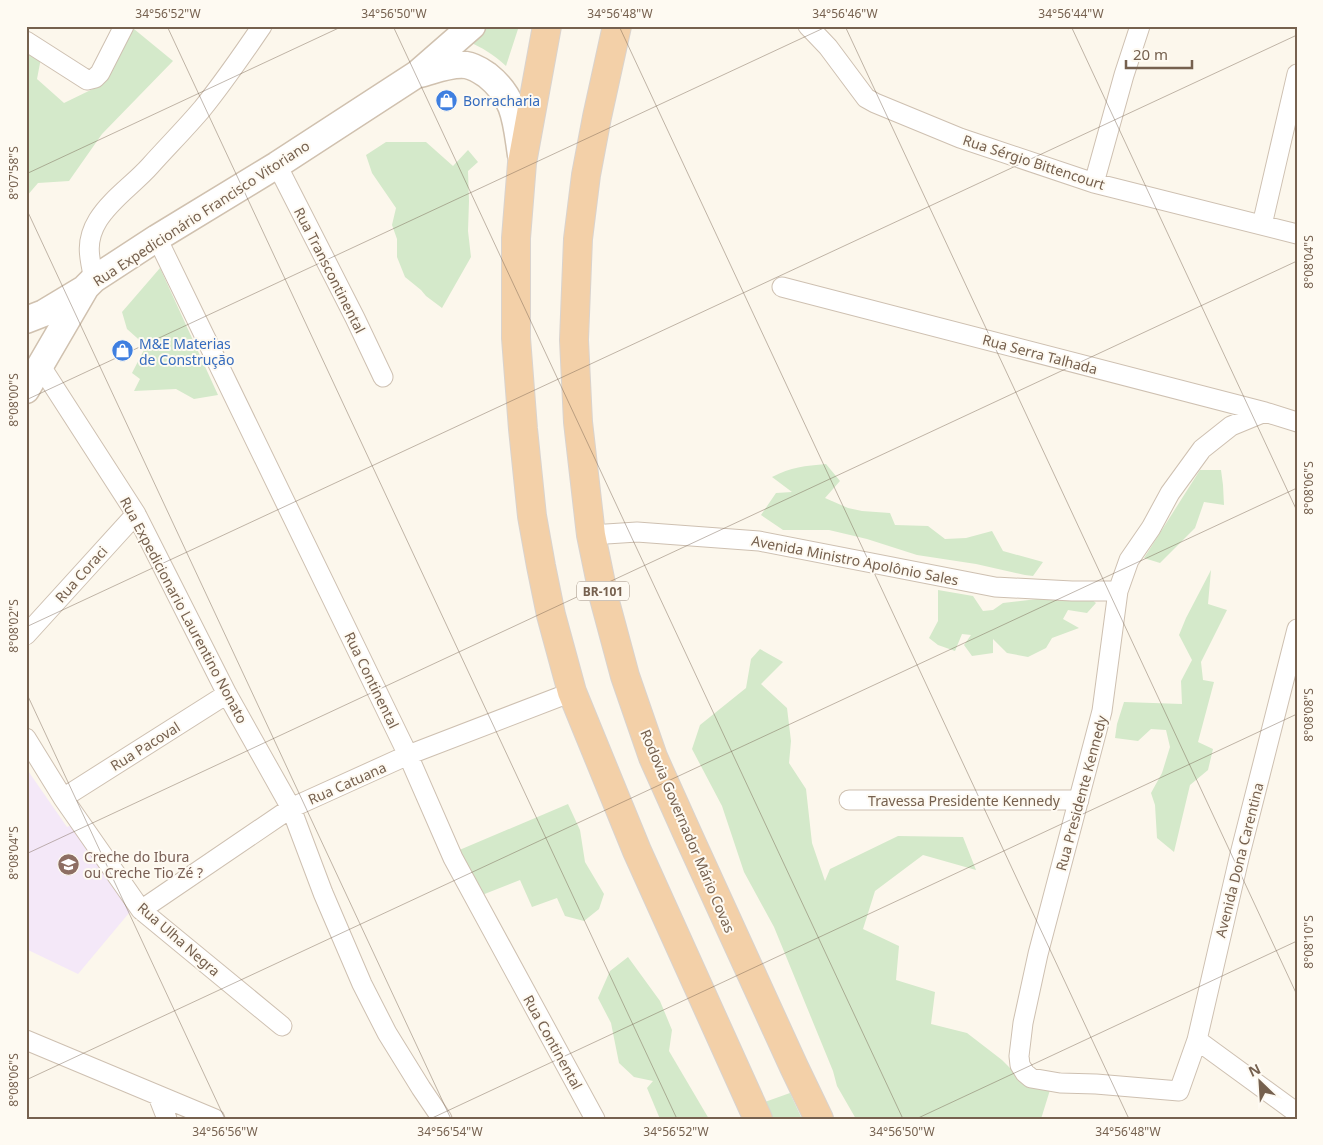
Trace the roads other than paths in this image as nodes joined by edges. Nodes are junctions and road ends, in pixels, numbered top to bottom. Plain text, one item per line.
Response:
1 (124, 26) edge
2 (262, 26) edge
3 (472, 26) edge
4 (547, 26) edge
5 (617, 26) edge
6 (808, 26) edge
7 (1140, 26) edge
8 (26, 41) edge
9 (417, 74) junction
10 (1297, 74) edge
11 (522, 163) junction
12 (277, 165) junction
13 (1094, 183) junction
14 (1262, 225) junction
15 (1297, 234) edge
16 (157, 238) junction
17 (90, 283) junction
18 (782, 287) dead end
19 (26, 320) edge
20 (33, 358) edge
21 (383, 377) dead end
22 (26, 390) edge
23 (1265, 412) junction
24 (1297, 422) edge
25 (136, 514) junction
26 (591, 535) junction
27 (1118, 591) junction
28 (1297, 629) edge
29 (26, 635) edge
30 (572, 692) junction
31 (227, 694) junction
32 (26, 738) edge
33 (408, 755) junction
34 (63, 798) junction
35 (849, 800) dead end
36 (1079, 800) junction
37 (292, 808) junction
38 (141, 910) junction
39 (282, 1026) dead end
40 (26, 1040) edge
41 (1197, 1040) junction
42 (1180, 1091) joint
43 (158, 1096) junction
44 (1297, 1113) edge
45 (167, 1119) edge
46 (215, 1119) edge
47 (442, 1119) edge
48 (594, 1119) edge
49 (758, 1119) edge
50 (819, 1119) edge

1 - 8 street
2 - 17 street
3 - 9 main road, Rua Expedicionário Francisco Vitoriano
4 - 11 highway
5 - 26 highway, Rodovia Governador Mário Covas / BR-101
6 - 13 street, Rua Sérgio Bittencourt
7 - 13 street
9 - 11 main road, Rua Expedicionário Francisco Vitoriano
9 - 12 main road, Rua Expedicionário Francisco Vitoriano
10 - 14 street
11 - 30 highway
12 - 16 main road, Rua Expedicionário Francisco Vitoriano
12 - 21 street, Rua Transcontinental
13 - 14 street, Rua Sérgio Bittencourt
14 - 15 street, Rua Sérgio Bittencourt
16 - 17 main road, Rua Expedicionário Francisco Vitoriano
16 - 33 street, Rua Continental
17 - 19 main road
17 - 20 main road, Rua Expedicionário Francisco Vitoriano
18 - 23 street, Rua Serra Talhada
20 - 22 main road, Rua Expedicionário Francisco Vitoriano
20 - 25 street, Rua Expedicionario Laurentino Nonato
23 - 24 street, Rua Serra Talhada
23 - 27 street, Rua Presidente Kennedy
25 - 29 street, Rua Coraci
25 - 31 street, Rua Expedicionario Laurentino Nonato
26 - 27 street, Avenida Ministro Apolônio Sales
26 - 50 highway, Rodovia Governador Mário Covas / BR-101
27 - 36 street, Rua Presidente Kennedy
28 - 41 street, Avenida Dona Carentina
30 - 33 street, Rua Catuana
30 - 49 highway
31 - 34 street, Rua Pacoval
31 - 37 street, Rua Expedicionario Laurentino Nonato
32 - 34 street, Rua Ulha Negra
33 - 37 street, Rua Catuana
33 - 48 street, Rua Continental
34 - 38 street, Rua Ulha Negra
35 - 36 street, Travessa Presidente Kennedy
36 - 42 street, Rua Presidente Kennedy
37 - 38 street, Rua Catuana
37 - 47 street, Rua Expedicionario Laurentino Nonato
38 - 39 street, Rua Ulha Negra
40 - 43 street
41 - 42 street, Avenida Dona Carentina
41 - 44 street
43 - 45 street
43 - 46 street

